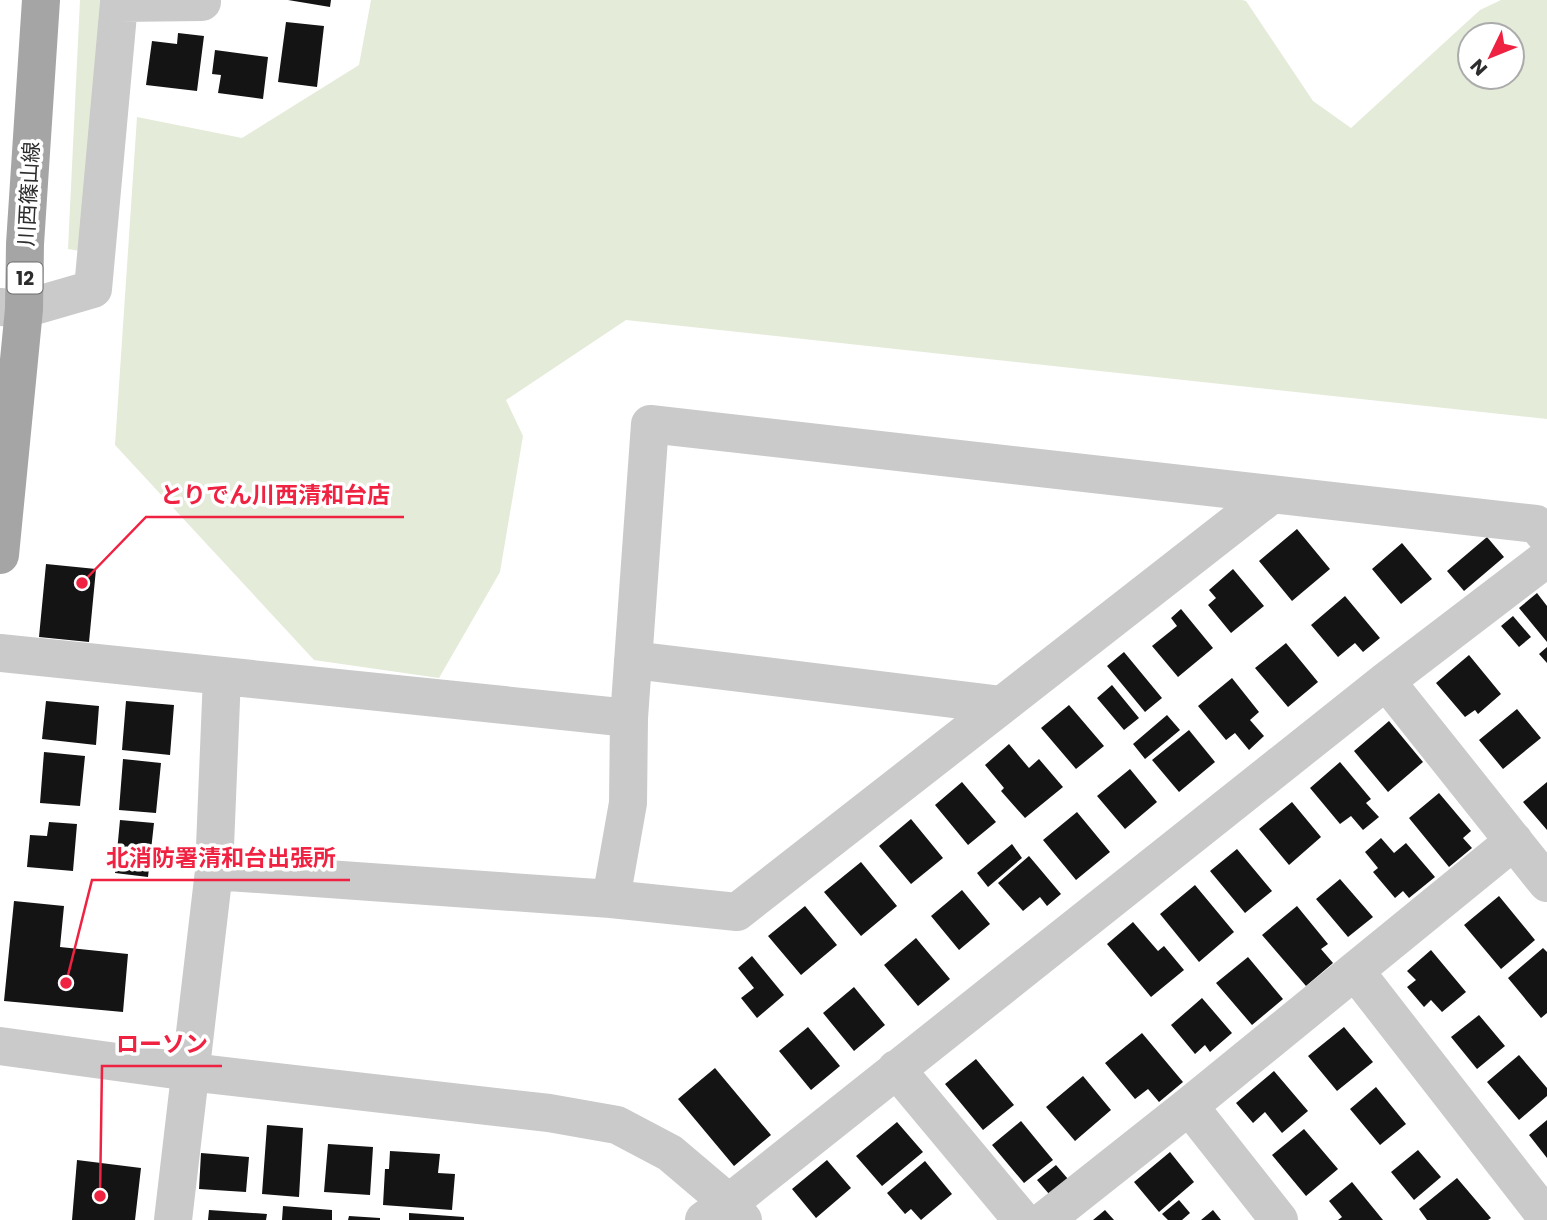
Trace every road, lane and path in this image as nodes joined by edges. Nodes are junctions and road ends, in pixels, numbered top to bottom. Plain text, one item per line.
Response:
1 (41, 0) edge
2 (202, 0) edge
3 (12, 308) edge
4 (1271, 495) junction
5 (1547, 537) edge
6 (0, 555) edge
7 (1547, 558) edge
8 (0, 653) edge
9 (633, 660) junction
10 (222, 676) junction
11 (1386, 681) junction
12 (1002, 705) junction
13 (629, 718) junction
14 (1514, 841) junction
15 (214, 870) junction
16 (1547, 883) edge
17 (611, 899) junction
18 (1355, 971) junction
19 (0, 1046) edge
20 (896, 1069) junction
21 (190, 1072) junction
22 (1189, 1106) junction
23 (725, 1214) edge
24 (1547, 1217) edge
25 (173, 1220) edge
26 (1022, 1220) edge
27 (1045, 1220) edge
28 (1279, 1220) edge

1 - 3 main road, 川西篠山線 / 12
2 - 3 street
3 - 6 main road, 川西篠山線 / 12
4 - 5 street
4 - 9 street
4 - 12 street
7 - 11 street
8 - 10 street
9 - 12 street
9 - 13 street
10 - 13 street
10 - 15 street
11 - 14 street
11 - 20 street
12 - 17 street
13 - 17 street
14 - 16 street
14 - 18 street
15 - 17 street
15 - 21 street
18 - 22 street
18 - 24 street
19 - 21 street
20 - 23 street
20 - 26 street
21 - 23 street
21 - 25 street
22 - 27 street
22 - 28 street

